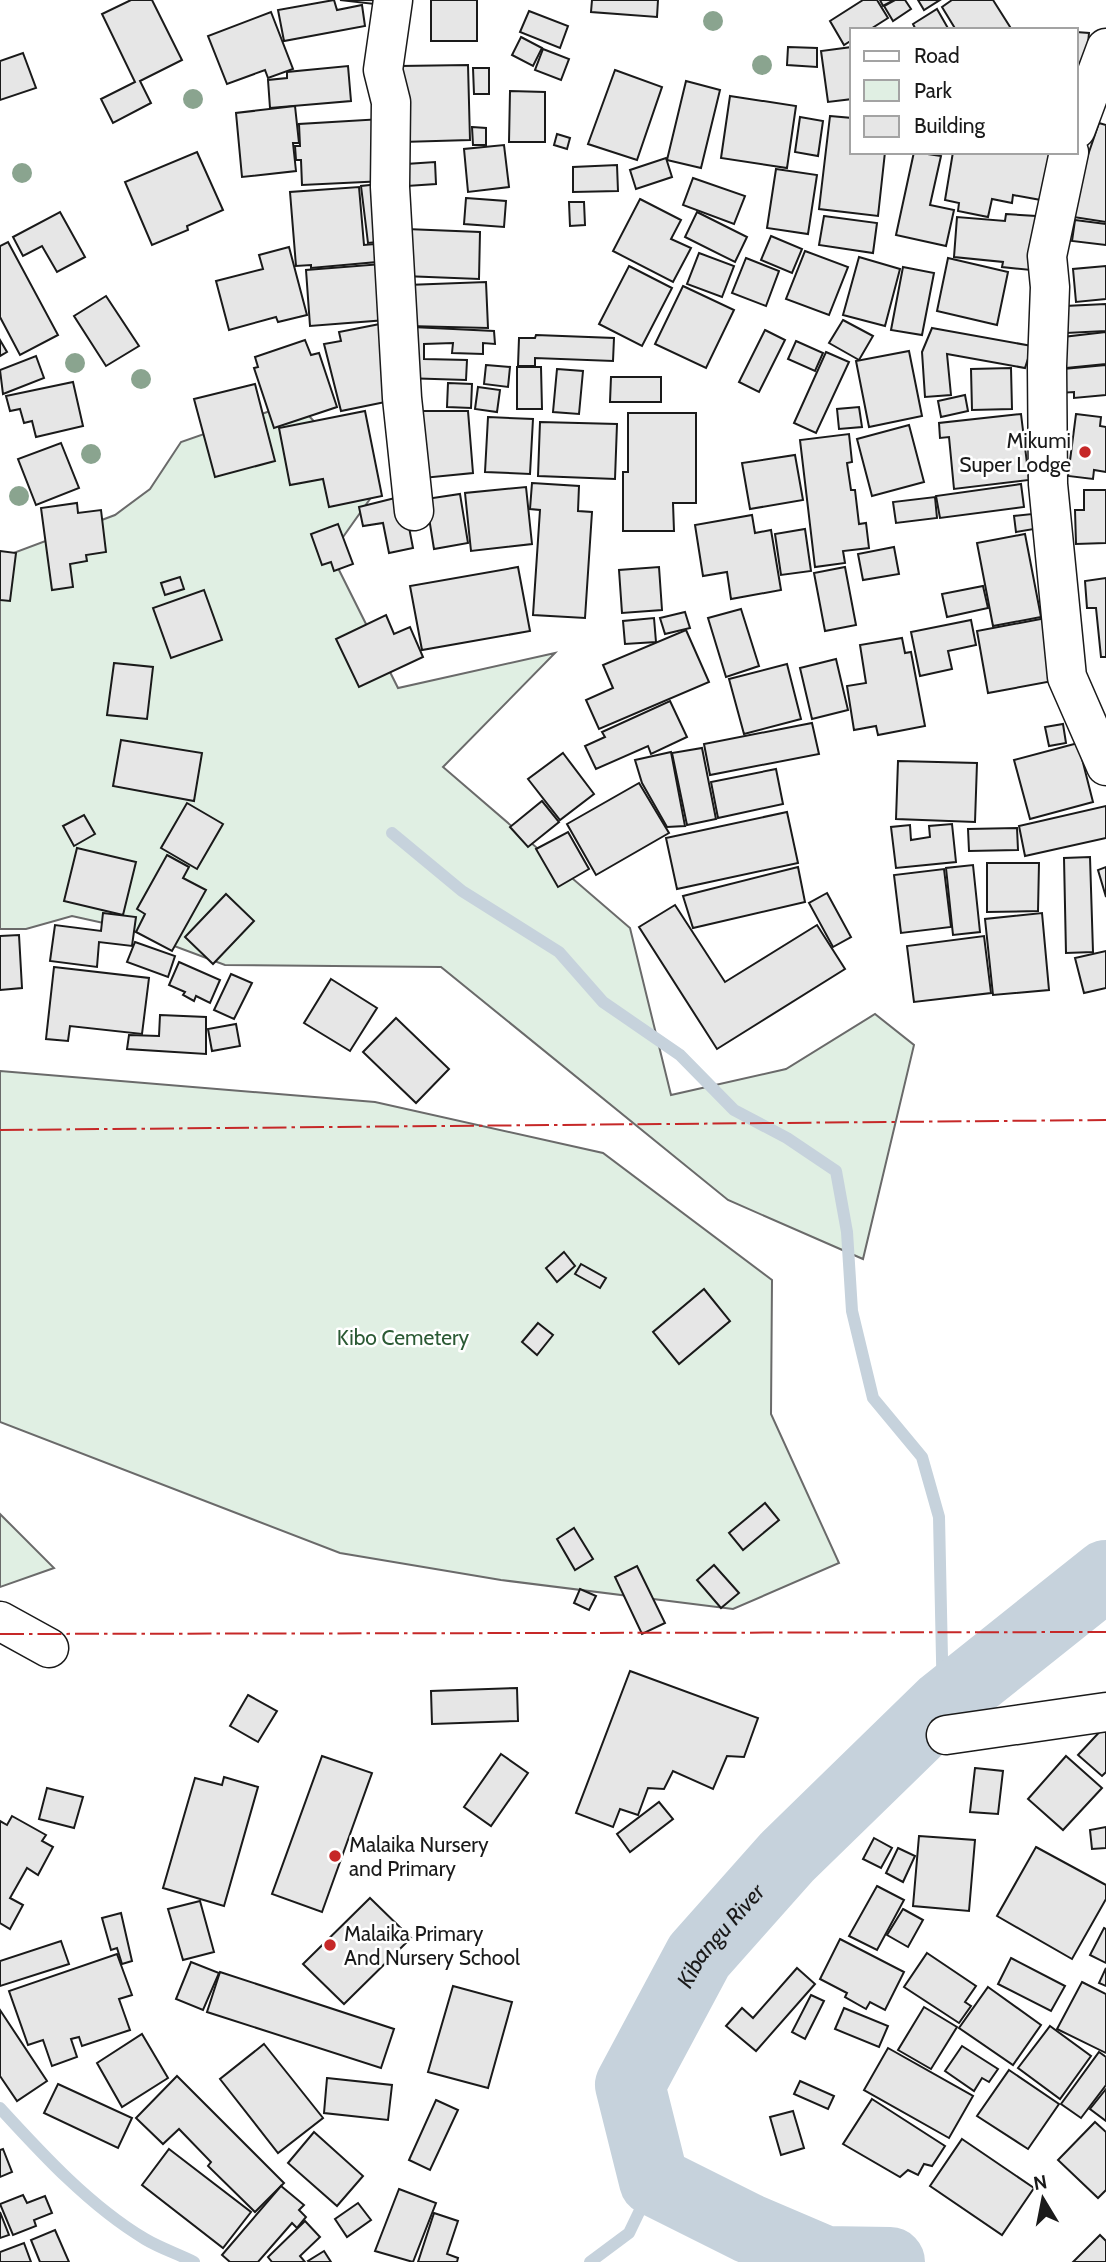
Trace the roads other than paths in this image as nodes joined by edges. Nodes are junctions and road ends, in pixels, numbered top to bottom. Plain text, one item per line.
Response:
1 (393, 0) edge
2 (1106, 48) edge
3 (1078, 123) edge
4 (1069, 154) edge
5 (414, 511) dead end
6 (1106, 766) edge
7 (0, 1621) edge
8 (49, 1648) dead end
9 (1106, 1712) edge
10 (946, 1735) dead end

1 - 5 street
2 - 3 street
4 - 6 street
7 - 8 street
9 - 10 street

